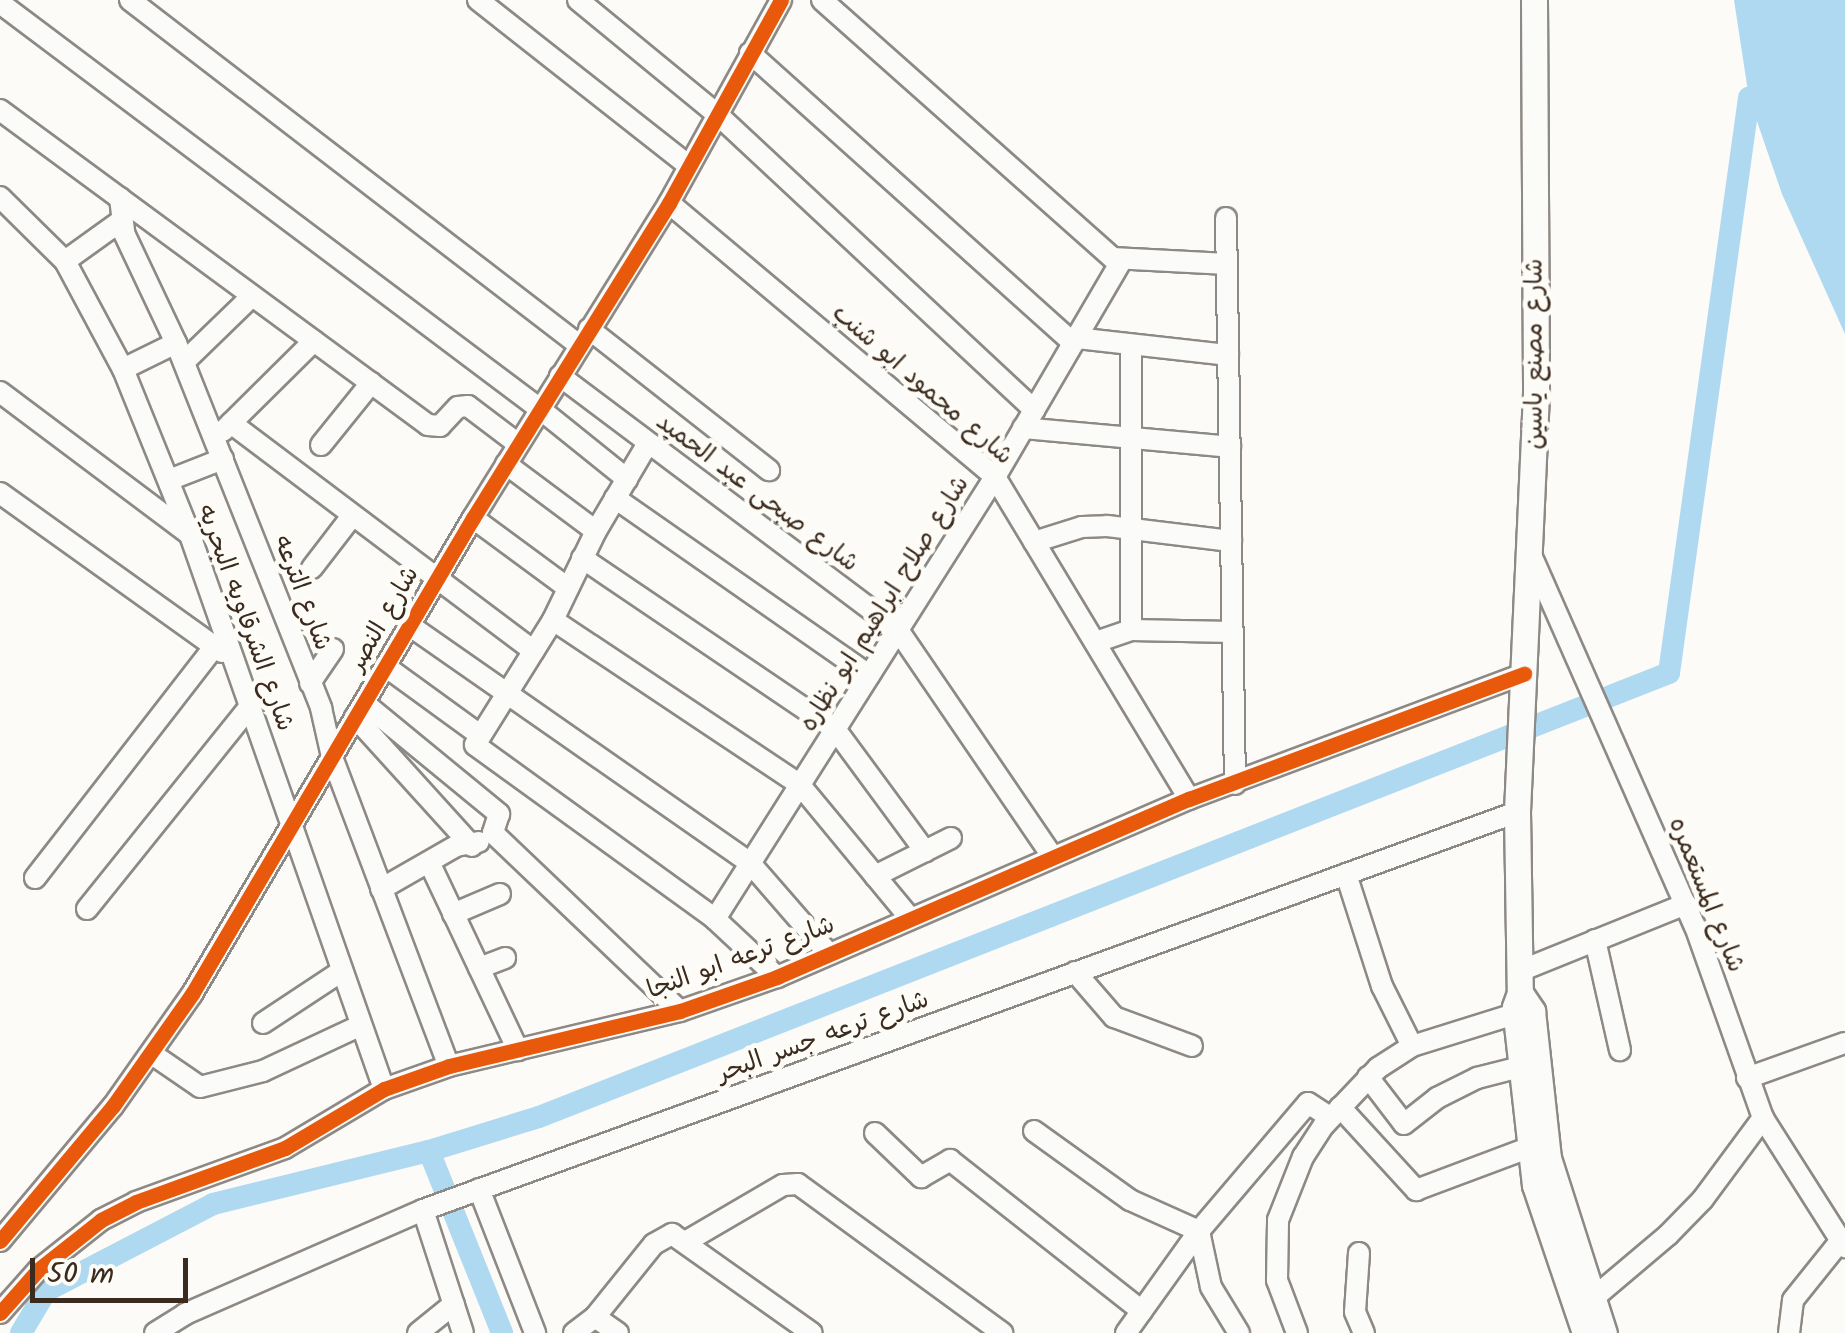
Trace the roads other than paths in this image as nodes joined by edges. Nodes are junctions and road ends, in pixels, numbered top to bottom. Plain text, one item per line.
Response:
1 (130, 0) edge
2 (478, 0) edge
3 (578, 0) edge
4 (781, 0) edge
5 (822, 0) edge
6 (1534, 0) edge
7 (0, 3) edge
8 (750, 53) junction
9 (0, 110) edge
10 (717, 114) junction
11 (689, 166) junction
12 (0, 197) edge
13 (120, 198) junction
14 (670, 202) junction
15 (1226, 218) dead end
16 (122, 220) junction
17 (64, 260) junction
18 (1121, 261) junction
19 (1227, 264) junction
20 (252, 296) junction
21 (584, 337) junction
22 (1075, 341) junction
23 (314, 342) junction
24 (1131, 345) junction
25 (180, 352) junction
26 (1228, 354) junction
27 (123, 369) junction
28 (560, 376) junction
29 (371, 383) junction
30 (0, 392) edge
31 (540, 408) junction
32 (1029, 419) junction
33 (231, 423) junction
34 (1132, 438) junction
35 (648, 443) junction
36 (518, 444) junction
37 (321, 445) dead end
38 (1230, 448) junction
39 (219, 449) junction
40 (506, 464) junction
41 (769, 470) dead end
42 (995, 477) junction
43 (626, 479) junction
44 (169, 480) junction
45 (0, 493) edge
46 (615, 498) junction
47 (352, 516) junction
48 (472, 518) junction
49 (596, 530) junction
50 (1132, 530) junction
51 (190, 534) junction
52 (1232, 541) junction
53 (1034, 542) junction
54 (1532, 554) junction
55 (582, 558) junction
56 (312, 568) dead end
57 (436, 580) junction
58 (568, 588) junction
59 (554, 620) junction
60 (409, 626) junction
61 (898, 630) junction
62 (1132, 630) junction
63 (1232, 632) junction
64 (1096, 642) junction
65 (215, 646) junction
66 (333, 649) dead end
67 (534, 651) junction
68 (233, 660) junction
69 (385, 666) junction
70 (1524, 674) junction
71 (870, 675) junction
72 (310, 682) junction
73 (506, 694) junction
74 (250, 706) junction
75 (360, 710) junction
76 (835, 729) junction
77 (480, 735) junction
78 (332, 757) junction
79 (456, 779) junction
80 (800, 784) junction
81 (1235, 784) junction
82 (1189, 799) junction
83 (436, 806) junction
84 (1517, 812) junction
85 (292, 827) junction
86 (494, 833) junction
87 (951, 838) dead end
88 (472, 846) junction
89 (925, 851) junction
90 (1052, 856) junction
91 (750, 863) junction
92 (430, 864) junction
93 (1346, 874) junction
94 (876, 876) junction
95 (35, 878) dead end
96 (381, 889) junction
97 (500, 894) dead end
98 (1686, 904) junction
99 (87, 909) dead end
100 (453, 914) junction
101 (910, 918) junction
102 (715, 919) junction
103 (1595, 940) junction
104 (829, 954) junction
105 (505, 958) dead end
106 (479, 968) junction
107 (342, 970) junction
108 (1075, 972) junction
109 (777, 976) junction
110 (1518, 993) junction
111 (680, 1011) junction
112 (263, 1023) dead end
113 (362, 1025) junction
114 (1845, 1043) edge
115 (1192, 1046) dead end
116 (1412, 1046) junction
117 (518, 1050) junction
118 (1620, 1050) dead end
119 (152, 1054) junction
120 (449, 1066) junction
121 (1520, 1067) junction
122 (1368, 1078) junction
123 (1747, 1078) junction
124 (384, 1089) junction
125 (1335, 1113) junction
126 (1763, 1118) junction
127 (875, 1132) dead end
128 (1034, 1132) dead end
129 (1528, 1148) junction
130 (478, 1189) junction
131 (424, 1210) junction
132 (1200, 1232) junction
133 (0, 1241) edge
134 (687, 1241) junction
135 (1843, 1243) edge
136 (1359, 1253) dead end
137 (1591, 1300) junction
138 (454, 1304) junction
139 (1142, 1311) junction
140 (0, 1313) edge
141 (595, 1316) junction
142 (155, 1333) edge
143 (418, 1333) edge
144 (463, 1333) edge
145 (535, 1333) edge
146 (574, 1333) edge
147 (618, 1333) edge
148 (812, 1333) edge
149 (1002, 1333) edge
150 (1126, 1333) edge
151 (1239, 1333) edge
152 (1297, 1333) edge
153 (1364, 1333) edge
154 (1585, 1333) edge
155 (1604, 1333) edge
156 (1790, 1333) edge

1 - 21 street
2 - 11 street
3 - 10 street
4 - 8 street, شارع النصر
5 - 18 street
6 - 54 main road, شارع مصنع ياسين
7 - 31 street
8 - 10 street, شارع النصر
8 - 22 street
9 - 13 street
10 - 11 street, شارع النصر
10 - 32 street
11 - 14 street, شارع النصر
12 - 17 street, شارع الشرقاويه البحريه
13 - 16 street, شارع الترعه
13 - 20 street
14 - 21 street, شارع النصر
14 - 42 street, شارع محمود ابو شنب
15 - 19 street
16 - 17 street
16 - 25 street, شارع الترعه
17 - 27 street, شارع الشرقاويه البحريه
18 - 19 street
18 - 22 street, شارع صلاح ابراهيم ابو نظاره
19 - 26 street
20 - 23 street
20 - 25 street
21 - 28 street, شارع النصر
21 - 41 street
22 - 24 street
22 - 32 street, شارع صلاح ابراهيم ابو نظاره
23 - 29 street
23 - 33 street
24 - 26 street
24 - 34 street
25 - 27 street
25 - 39 street, شارع الترعه
26 - 38 street
27 - 44 street, شارع الشرقاويه البحريه
28 - 31 street, شارع النصر
28 - 35 street, شارع صبحى عبد الحميد
29 - 36 street
29 - 37 street
30 - 51 street
31 - 36 street, شارع النصر
31 - 43 street
32 - 34 street
32 - 42 street, شارع صلاح ابراهيم ابو نظاره
33 - 39 street
33 - 47 street
34 - 38 street
34 - 50 street
35 - 43 street
35 - 61 street, شارع صبحى عبد الحميد
36 - 40 street, شارع النصر
38 - 52 street
39 - 44 street
39 - 72 street, شارع الترعه
40 - 48 street, شارع النصر
40 - 49 street
42 - 53 street, شارع محمود ابو شنب
42 - 61 street, شارع صلاح ابراهيم ابو نظاره
43 - 46 street
44 - 51 street, شارع الشرقاويه البحريه
45 - 65 street
46 - 49 street
46 - 71 street
47 - 56 street
47 - 57 street
48 - 57 street, شارع النصر
48 - 58 street
49 - 55 street
50 - 52 street
50 - 53 street
50 - 62 street
51 - 68 street, شارع الشرقاويه البحريه
52 - 63 street
53 - 64 street, شارع محمود ابو شنب
54 - 70 main road, شارع مصنع ياسين
54 - 98 street, شارع المستعمره
55 - 58 street
55 - 76 street
57 - 60 street, شارع النصر
57 - 67 street
58 - 59 street
59 - 67 street
59 - 80 street
60 - 69 street, شارع النصر
60 - 73 street
61 - 71 street, شارع صلاح ابراهيم ابو نظاره
61 - 90 street, شارع صبحى عبد الحميد
62 - 63 street
62 - 64 street
63 - 81 street
64 - 82 street, شارع محمود ابو شنب
65 - 68 street
65 - 95 street
66 - 72 street
67 - 73 street
68 - 74 street, شارع الشرقاويه البحريه
69 - 75 street, شارع النصر
69 - 77 street
70 - 81 street, شارع ترعه ابو النجا
70 - 84 main road, شارع مصنع ياسين
71 - 76 street, شارع صلاح ابراهيم ابو نظاره
72 - 78 street, شارع الترعه
73 - 77 street
73 - 91 street
74 - 85 street, شارع الشرقاويه البحريه
74 - 99 street
75 - 78 street, شارع النصر
75 - 79 street
75 - 83 street
76 - 80 street, شارع صلاح ابراهيم ابو نظاره
76 - 89 street
77 - 102 street
78 - 85 street, شارع النصر
78 - 96 street, شارع الترعه
79 - 83 street
79 - 86 street
80 - 91 street, شارع صلاح ابراهيم ابو نظاره
80 - 94 street
81 - 82 street, شارع ترعه ابو النجا
82 - 90 street, شارع ترعه ابو النجا
83 - 88 street
84 - 93 street, شارع ترعه جسر البحر
84 - 110 main road, شارع مصنع ياسين
85 - 107 street, شارع الشرقاويه البحريه
85 - 119 street, شارع النصر
86 - 88 street
86 - 111 street
87 - 89 street
88 - 92 street
89 - 94 street
90 - 101 street, شارع ترعه ابو النجا
91 - 102 street, شارع صلاح ابراهيم ابو نظاره
91 - 104 street
92 - 96 street
92 - 100 street
93 - 108 street, شارع ترعه جسر البحر
93 - 116 street
94 - 101 street
96 - 120 street, شارع الترعه
97 - 100 street
98 - 103 street
98 - 123 street, شارع المستعمره
100 - 106 street
101 - 104 street, شارع ترعه ابو النجا
102 - 109 street
103 - 110 street
103 - 118 street
104 - 109 street, شارع ترعه ابو النجا
105 - 106 street
106 - 117 street
107 - 112 street
107 - 113 street, شارع الشرقاويه البحريه
108 - 115 street
108 - 130 street, شارع ترعه جسر البحر
109 - 111 street, شارع ترعه ابو النجا
110 - 116 street
110 - 121 main road
110 - 137 main road
111 - 117 street, شارع ترعه ابو النجا
113 - 119 street
113 - 124 street, شارع الشرقاويه البحريه
114 - 123 street
116 - 122 street
117 - 120 street, شارع ترعه ابو النجا
119 - 133 street, شارع النصر
120 - 124 street, شارع ترعه ابو النجا
121 - 122 street
121 - 129 main road
122 - 125 street
123 - 126 street, شارع المستعمره
124 - 140 street, شارع ترعه ابو النجا
125 - 129 street
125 - 132 street
125 - 152 street
126 - 135 street, شارع المستعمره
126 - 137 street
127 - 139 street
128 - 132 street
129 - 154 main road
130 - 131 street, شارع ترعه جسر البحر
130 - 145 street
131 - 138 street
131 - 142 street, شارع ترعه جسر البحر
132 - 139 street
132 - 151 street
134 - 141 street
134 - 148 street
134 - 149 street
135 - 156 street
136 - 153 street
137 - 155 main road
138 - 143 street
138 - 144 street
139 - 150 street
141 - 146 street
141 - 147 street

